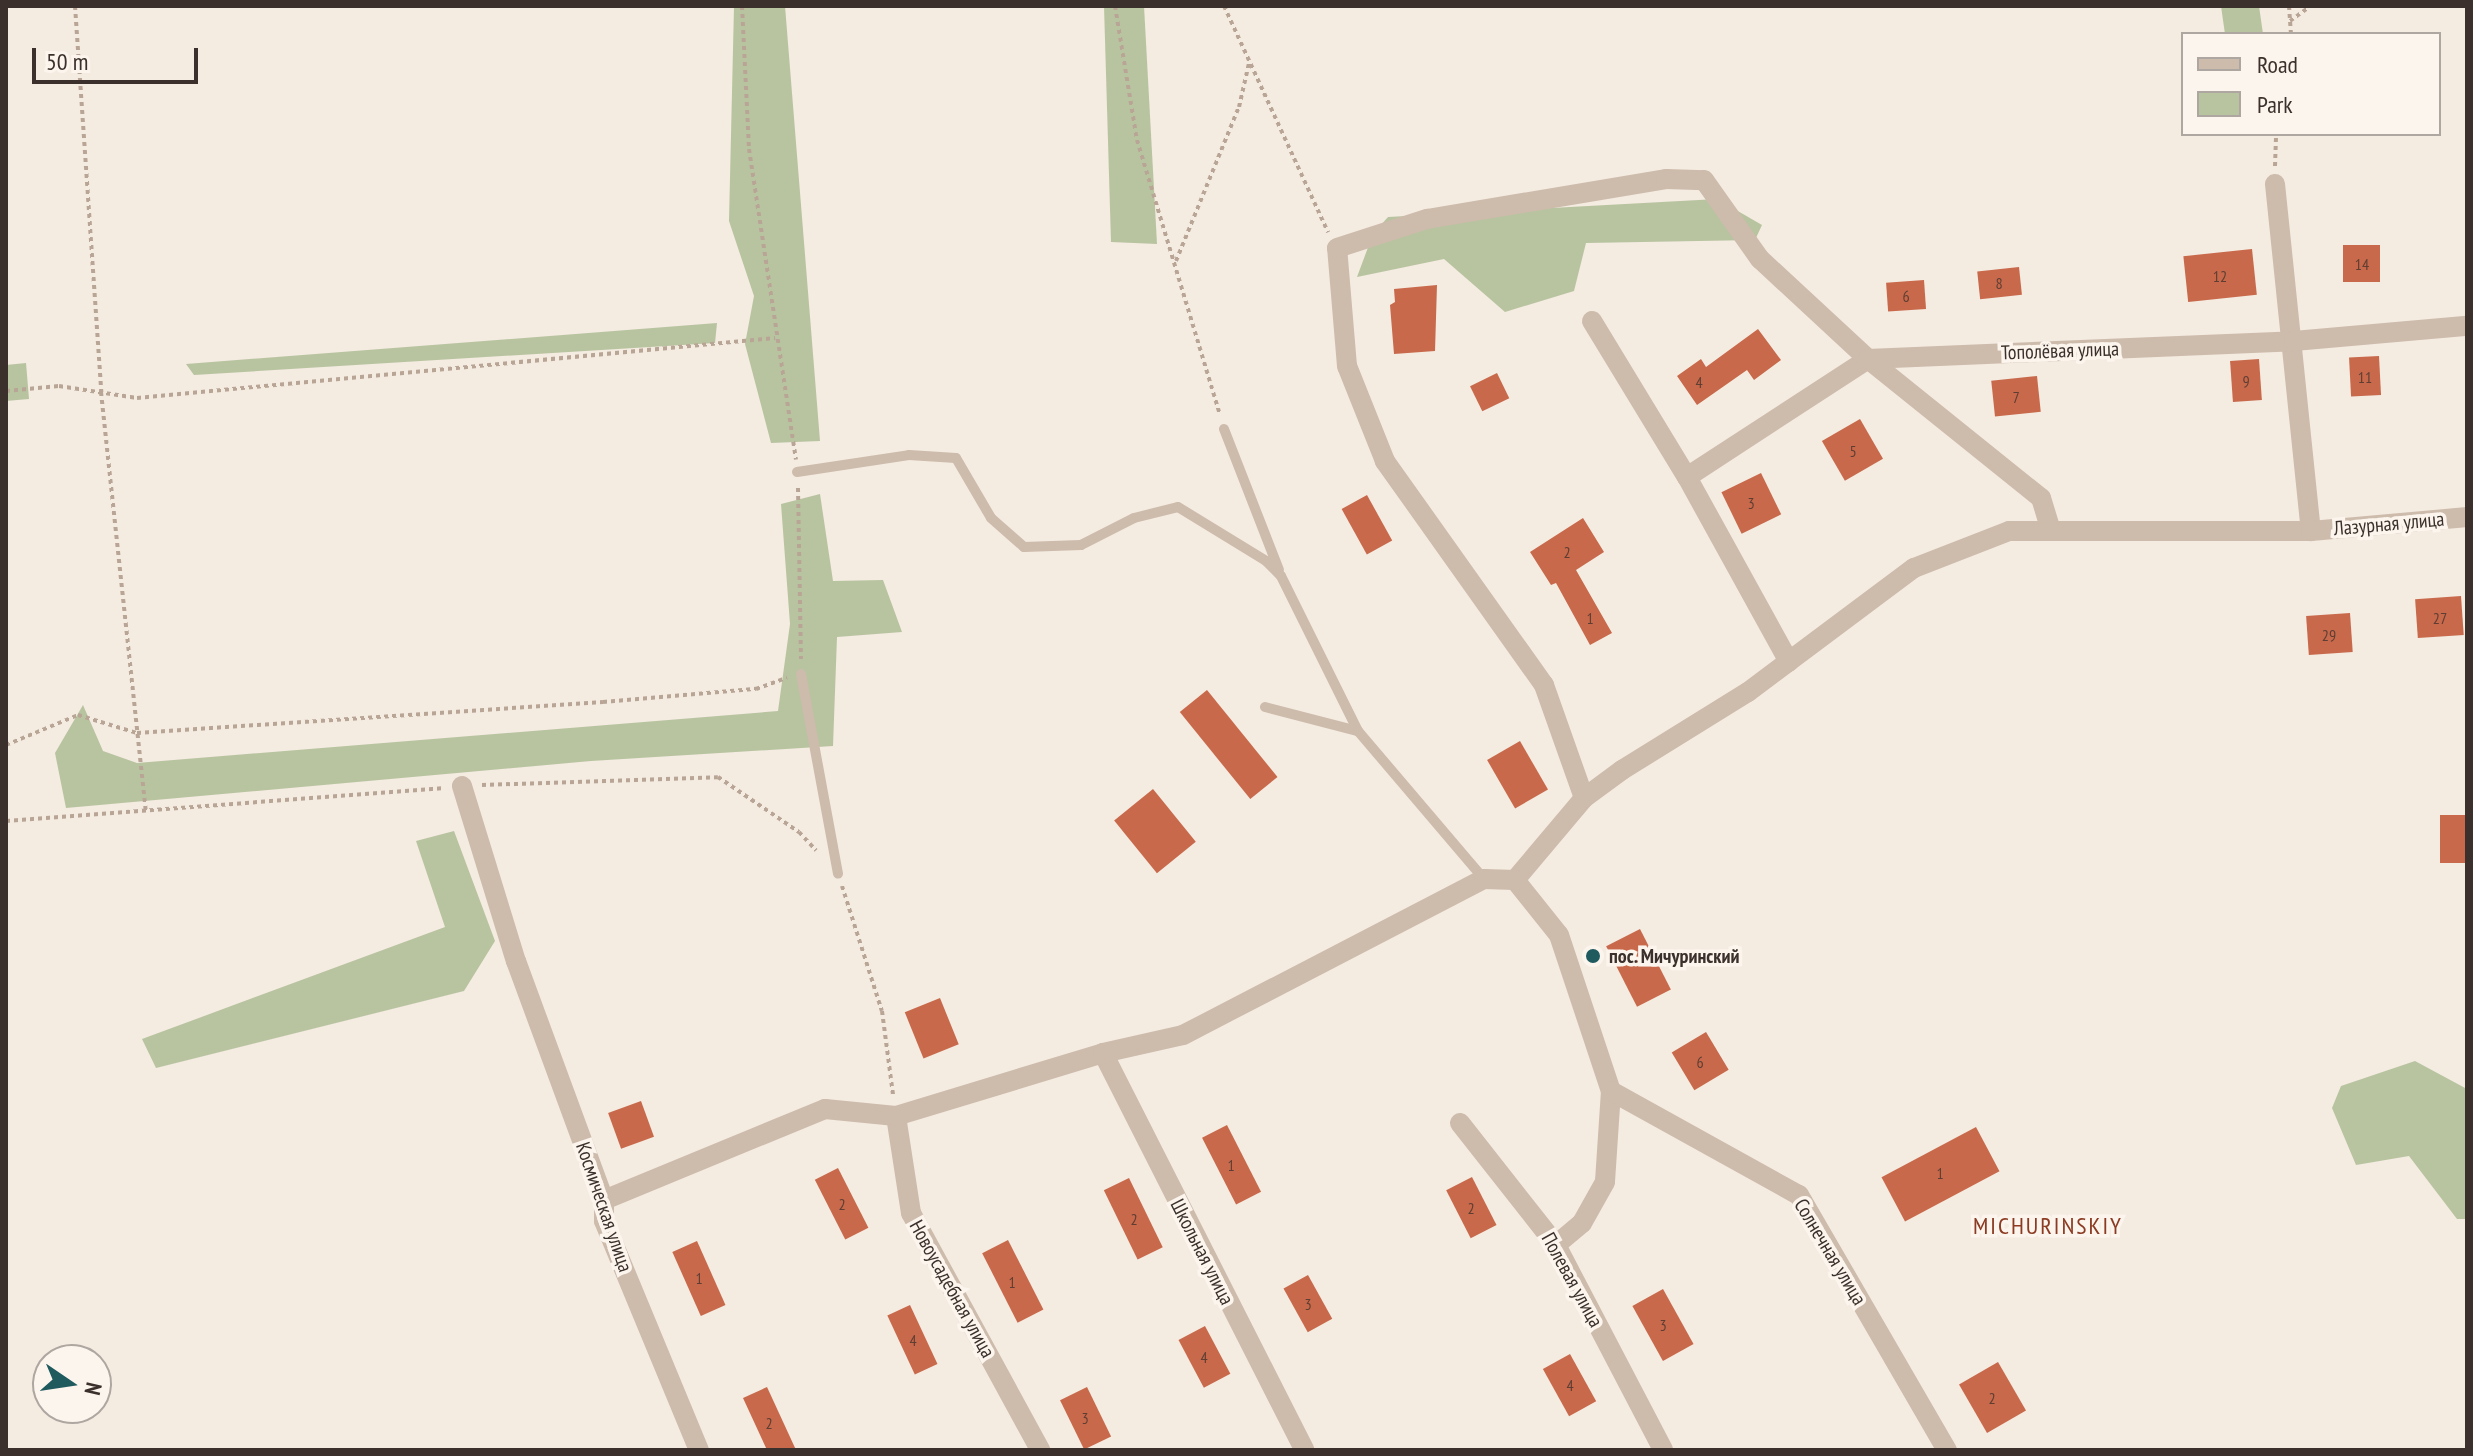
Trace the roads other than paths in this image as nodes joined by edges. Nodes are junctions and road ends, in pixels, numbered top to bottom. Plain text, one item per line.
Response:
1 (2275, 184) road end
2 (1592, 321) dead end
3 (2467, 326) edge
4 (2294, 341) junction
5 (1868, 359) junction
6 (1224, 429) road end
7 (797, 472) road end
8 (1687, 477) junction
9 (2467, 517) edge
10 (2051, 531) junction
11 (2311, 531) junction
12 (1281, 576) junction
13 (1789, 662) junction
14 (801, 674) road end
15 (1265, 707) dead end
16 (1358, 731) junction
17 (462, 786) road end
18 (1584, 798) junction
19 (838, 874) road end
20 (1484, 879) junction
21 (1515, 880) junction
22 (1103, 1053) junction
23 (1611, 1091) junction
24 (896, 1116) junction
25 (1460, 1123) dead end
26 (604, 1200) junction
27 (1556, 1245) junction
28 (699, 1450) edge
29 (1040, 1450) edge
30 (1304, 1450) edge
31 (1663, 1450) edge
32 (1947, 1450) edge

1 - 4 street
2 - 8 street
3 - 4 street, Тополёвая улица
4 - 5 street, Тополёвая улица
4 - 11 street
5 - 8 street
5 - 10 street
5 - 18 street
6 - 12 lane
7 - 12 lane
8 - 13 street
9 - 11 street, Лазурная улица
10 - 11 street, Лазурная улица
10 - 13 street, Лазурная улица
12 - 16 lane
13 - 18 street, Лазурная улица
14 - 19 lane
15 - 16 lane
16 - 20 lane
17 - 26 street, Космическая улица
18 - 21 street, Лазурная улица
20 - 21 street
20 - 22 street
21 - 23 street
22 - 24 street
22 - 30 street, Школьная улица
23 - 27 street
23 - 32 street, Солнечная улица
24 - 26 street
24 - 29 street, Новоусадебная улица
25 - 27 street, Полевая улица
26 - 28 street, Космическая улица
27 - 31 street, Полевая улица

